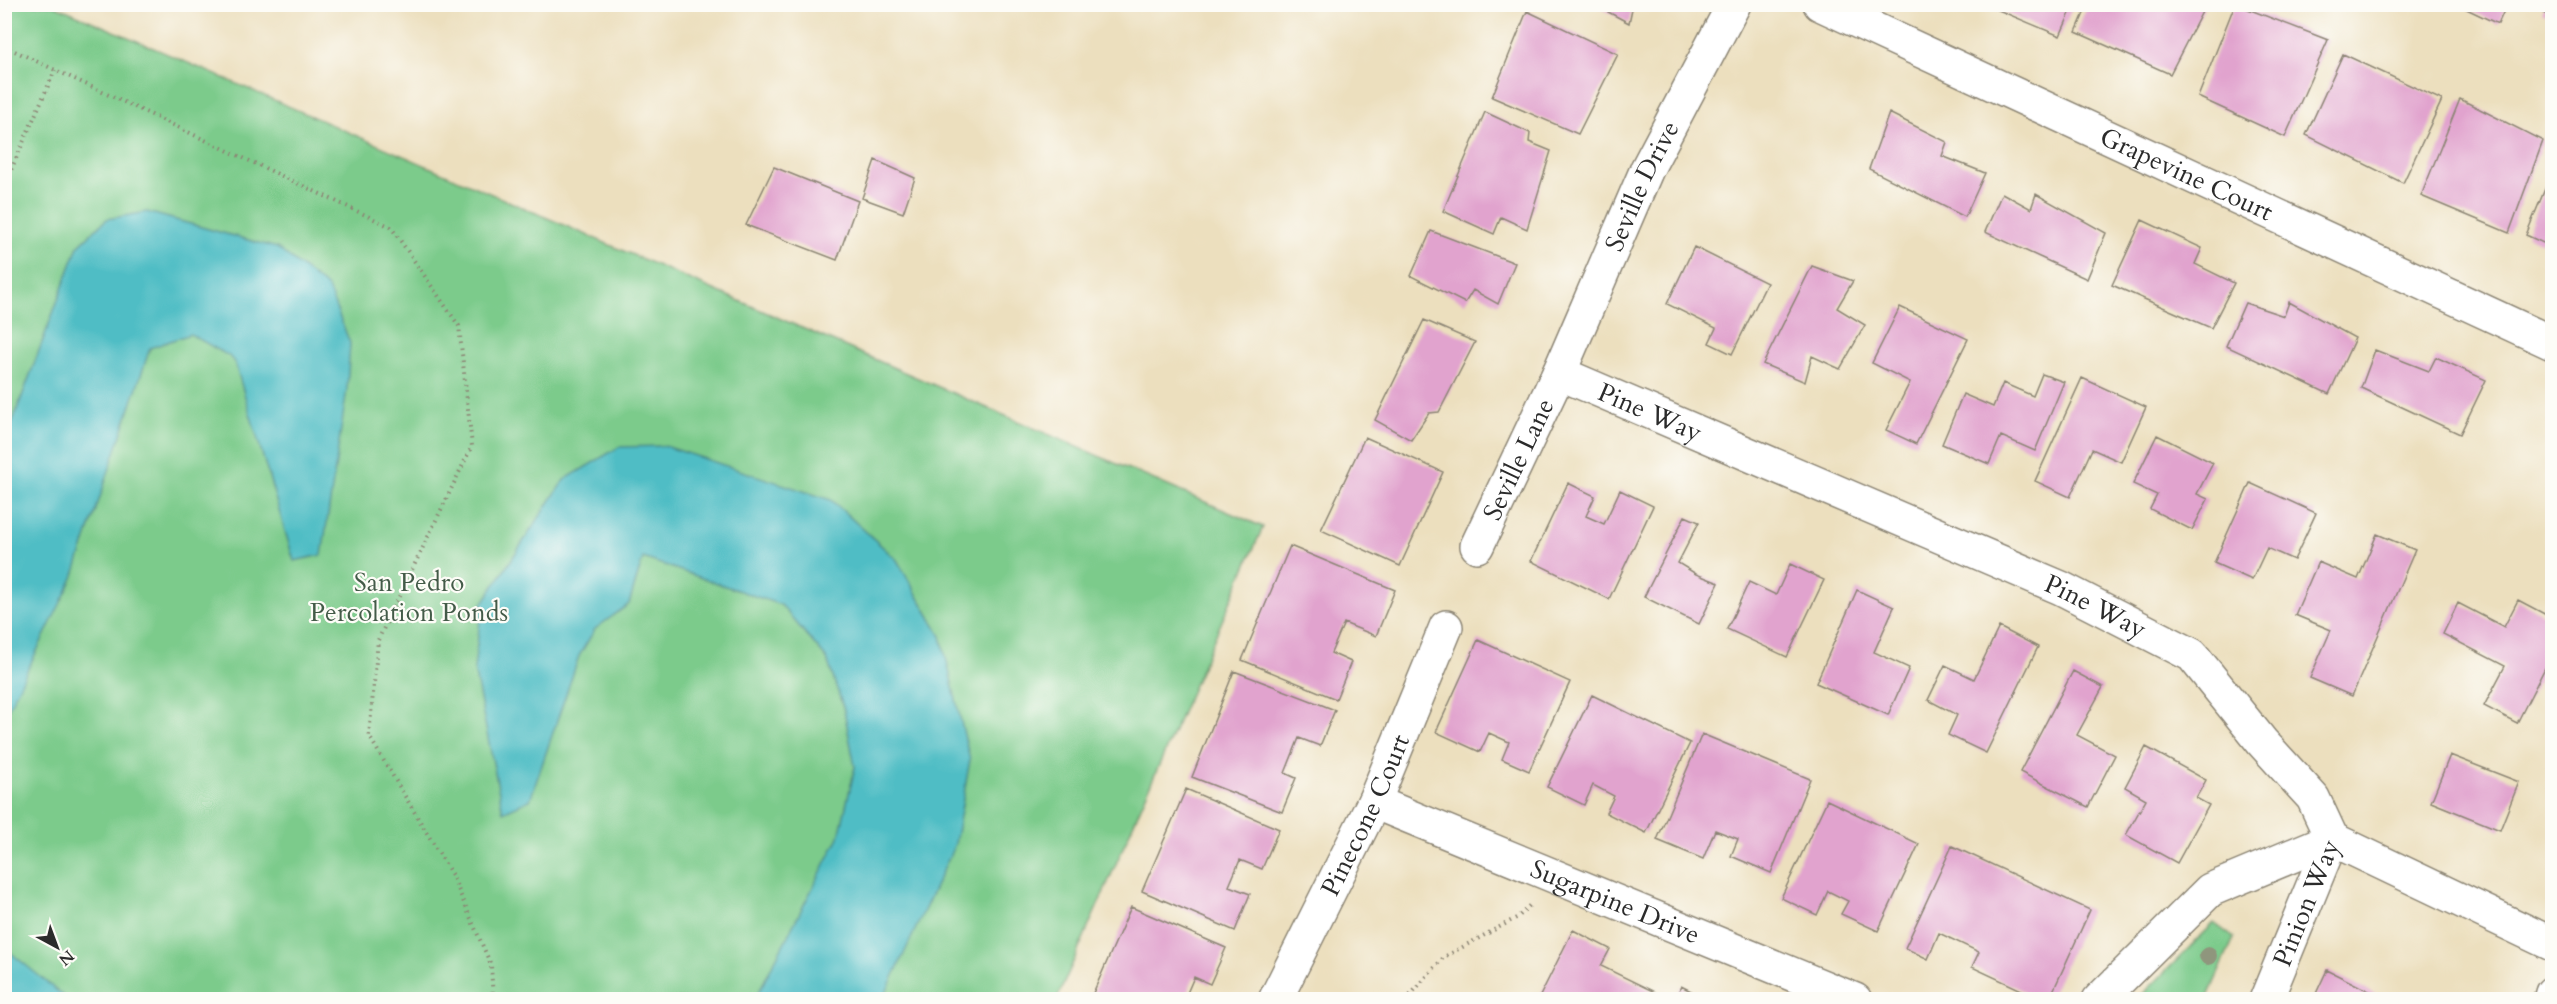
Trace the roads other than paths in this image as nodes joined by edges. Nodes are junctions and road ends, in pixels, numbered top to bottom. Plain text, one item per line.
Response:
1 (1734, 4) edge
2 (1820, 4) edge
3 (2553, 343) edge
4 (1559, 373) junction
5 (1477, 546) dead end
6 (1446, 627) dead end
7 (1374, 802) junction
8 (2332, 838) junction
9 (2553, 944) edge
10 (2553, 993) edge
11 (1275, 999) edge
12 (1855, 999) edge
13 (2099, 999) edge
14 (2266, 999) edge
15 (2550, 999) edge

1 - 4 street, Seville Drive
2 - 3 street, Grapevine Court
4 - 5 street, Seville Lane
4 - 8 street, Pine Way
6 - 7 street, Pinecone Court
7 - 11 street, Pinecone Court
7 - 12 street, Sugarpine Drive
8 - 9 street
8 - 13 street, Pinion Way
8 - 14 street, Pinion Way
10 - 15 street

